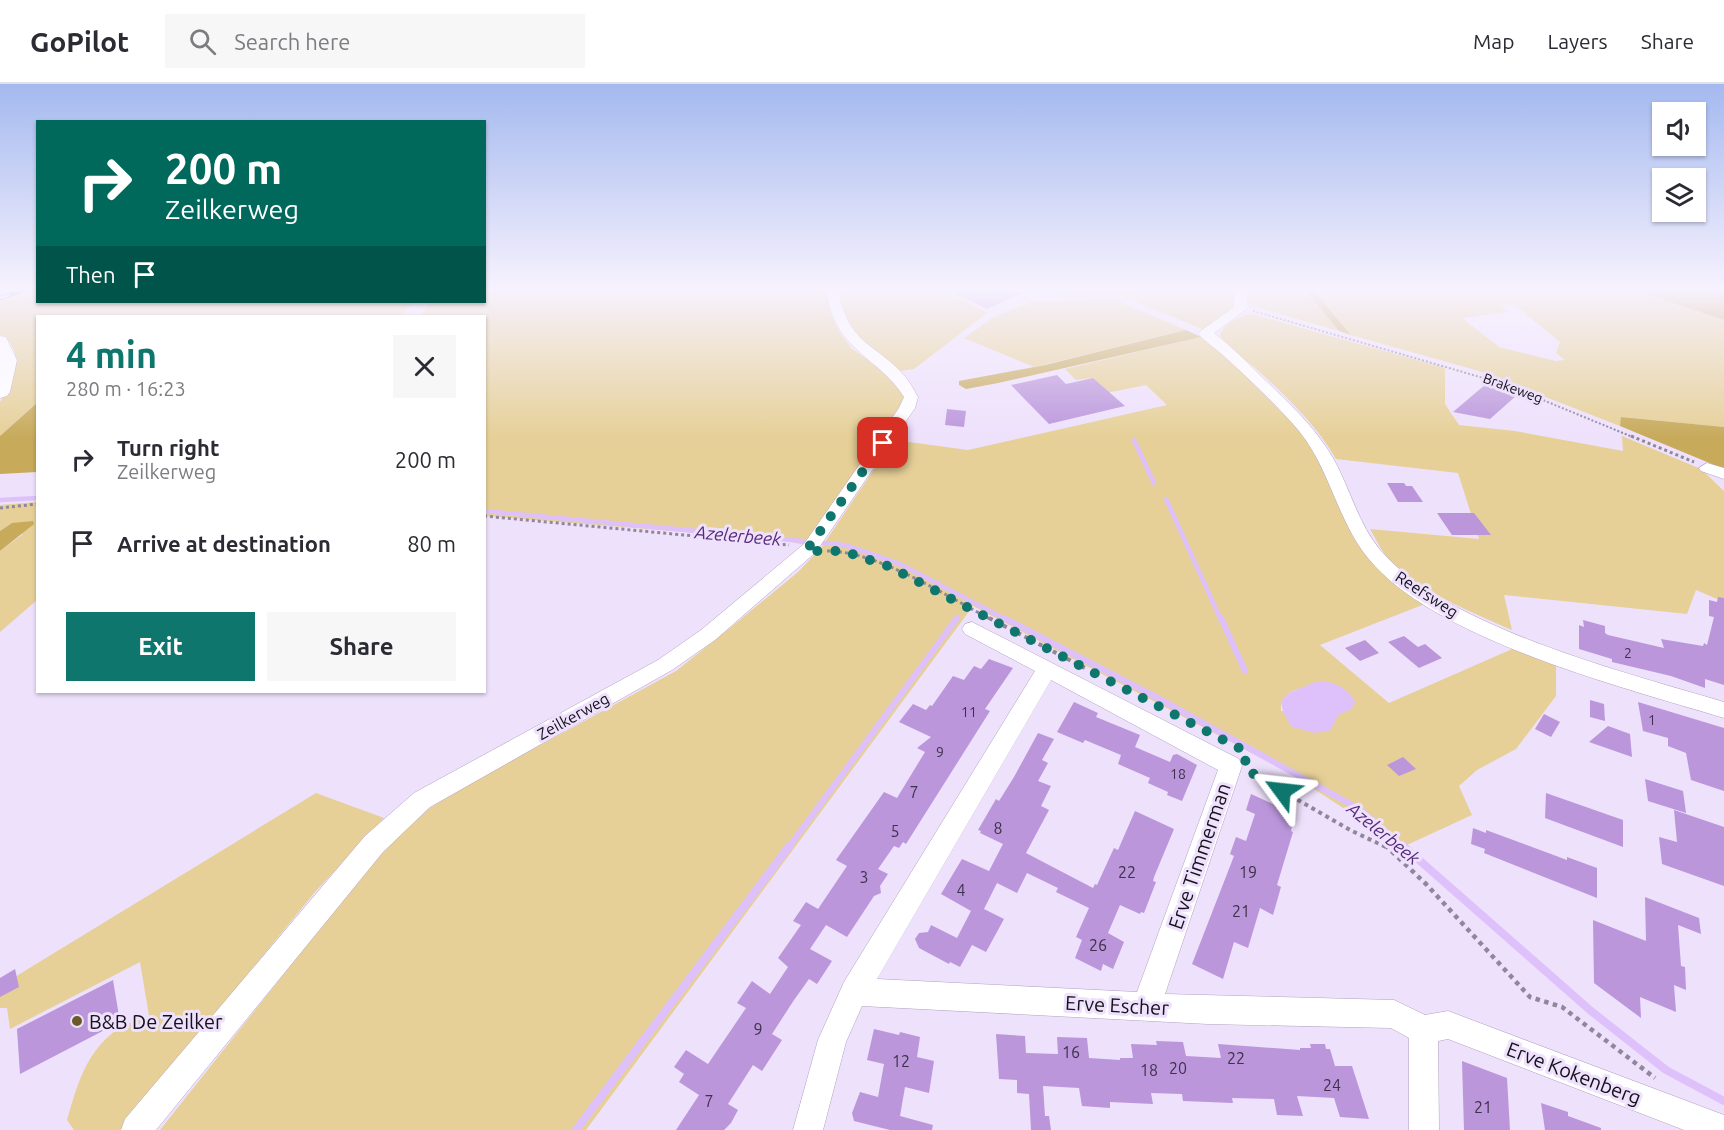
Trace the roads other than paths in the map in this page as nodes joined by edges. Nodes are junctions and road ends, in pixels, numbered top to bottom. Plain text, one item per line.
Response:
1 (854, 340) edge
2 (1213, 340) edge
3 (0, 341) edge
4 (0, 392) edge
5 (1707, 468) road end
6 (1724, 474) edge
7 (972, 629) dead end
8 (1047, 668) junction
9 (1724, 710) edge
10 (854, 992) junction
11 (1146, 1007) junction
12 (1423, 1030) junction
13 (136, 1130) edge
14 (808, 1130) edge
15 (1424, 1130) edge
16 (1724, 1130) edge

1 - 13 street, Zeilkerweg
2 - 9 street, Reefsweg
3 - 4 street
5 - 6 street
7 - 8 street, Erve Timmerman
8 - 10 street
8 - 11 street, Erve Timmerman
10 - 11 street, Erve Escher
10 - 14 street
11 - 12 street, Erve Escher
12 - 15 street
12 - 16 street, Erve Kokenberg

